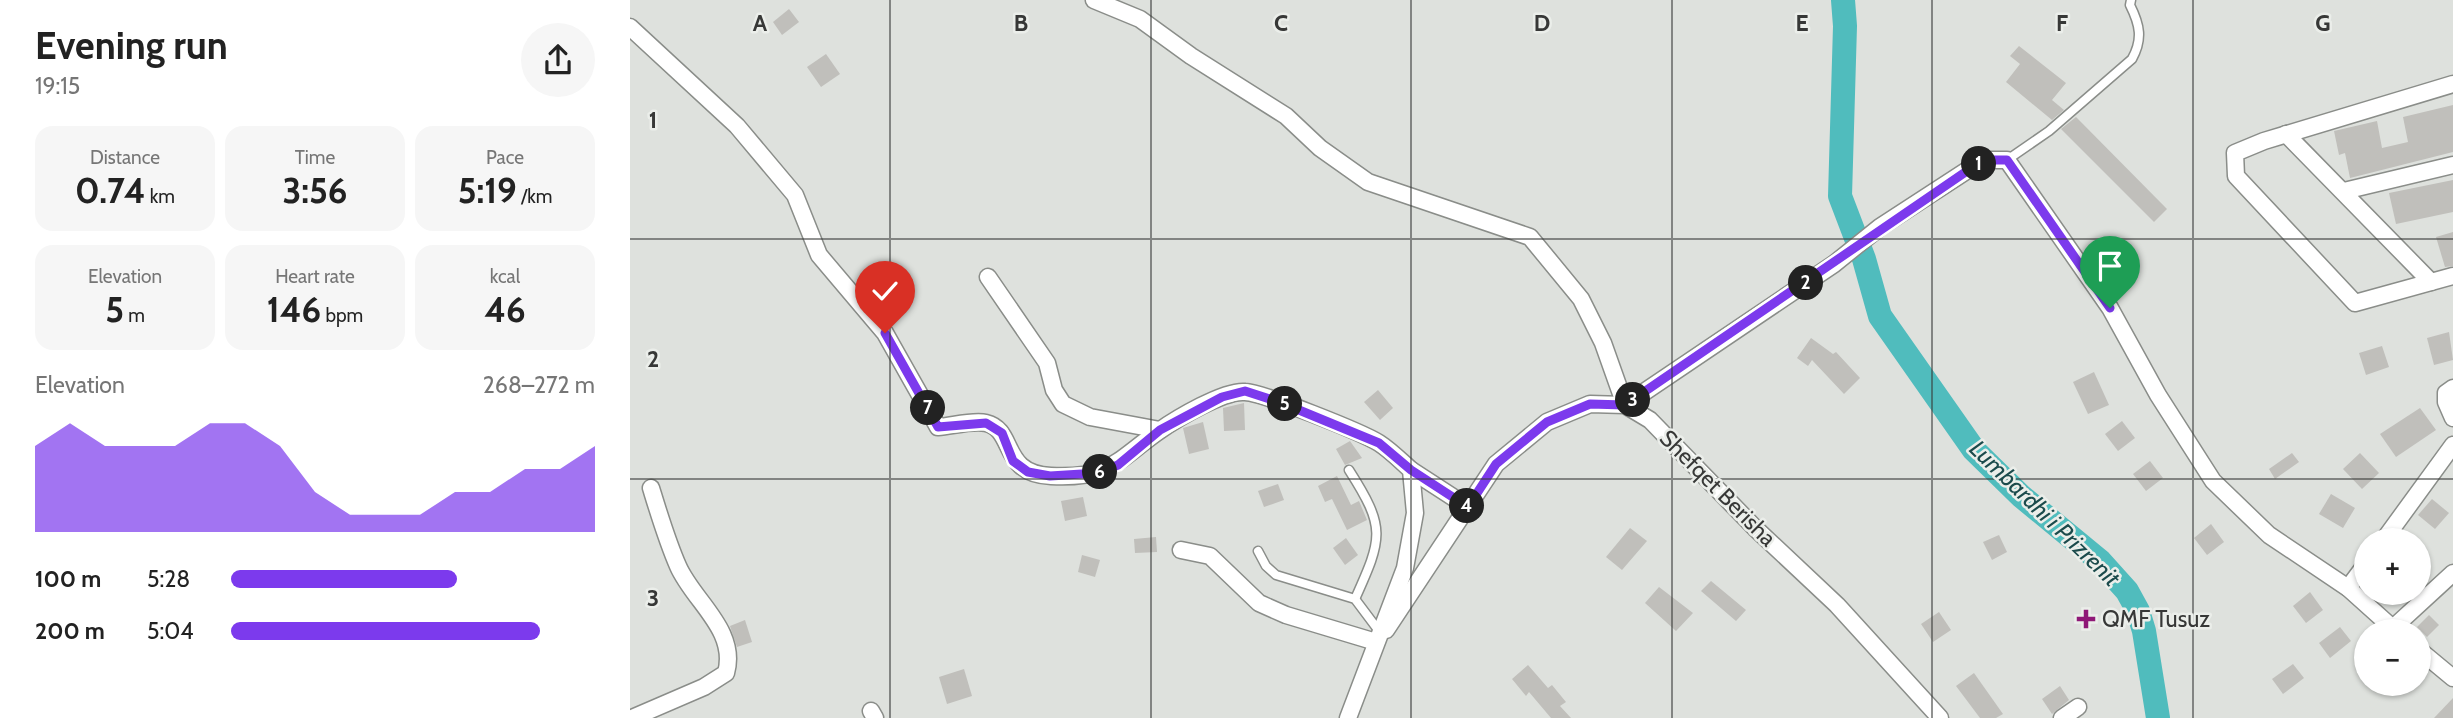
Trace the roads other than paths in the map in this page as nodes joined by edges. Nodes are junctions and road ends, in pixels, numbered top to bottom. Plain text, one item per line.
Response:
1 (1094, 0) edge
2 (2131, 0) edge
3 (630, 27) edge
4 (2453, 84) edge
5 (2286, 134) junction
6 (2007, 160) junction
7 (2453, 165) edge
8 (2344, 191) junction
9 (2453, 276) edge
10 (988, 277) dead end
11 (2431, 282) junction
12 (2453, 388) edge
13 (1625, 405) junction
14 (2453, 418) edge
15 (1160, 430) junction
16 (2453, 445) edge
17 (1349, 470) dead end
18 (1411, 470) junction
19 (650, 488) dead end
20 (1468, 507) junction
21 (2392, 528) edge
22 (1181, 550) dead end
23 (1258, 551) dead end
24 (2453, 573) edge
25 (2354, 581) edge
26 (2348, 589) junction
27 (1355, 599) junction
28 (2382, 619) edge
29 (2406, 619) edge
30 (1378, 637) junction
31 (2431, 660) edge
32 (2453, 678) edge
33 (2078, 707) dead end
34 (632, 718) edge
35 (1348, 718) edge
36 (1940, 718) edge
37 (2062, 718) edge

1 - 13 street
2 - 6 lane
3 - 15 street
4 - 5 street
5 - 8 street
5 - 11 street
6 - 13 street
6 - 26 street
7 - 8 street
8 - 11 street
9 - 11 street
10 - 15 street
12 - 14 street
13 - 20 street
13 - 36 street, Shefqet Berisha
15 - 18 street
16 - 21 street
17 - 27 lane
18 - 20 street
18 - 30 street
19 - 34 street
20 - 30 street
22 - 30 street
23 - 27 lane
24 - 29 street
25 - 26 street
26 - 28 street
27 - 30 lane
30 - 35 street
31 - 32 street
33 - 37 street

